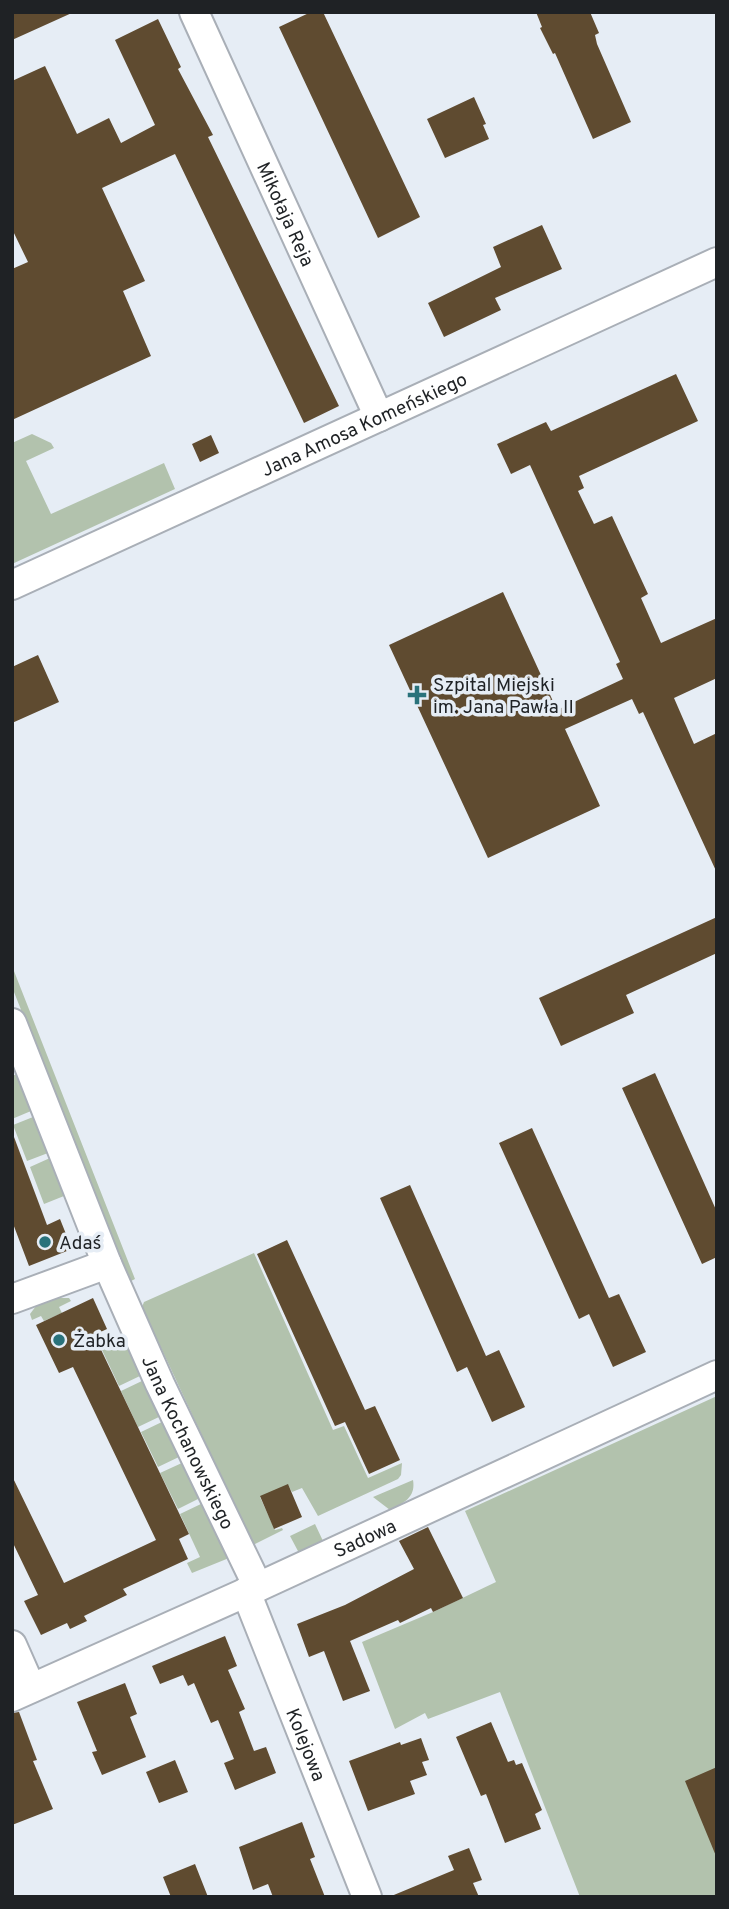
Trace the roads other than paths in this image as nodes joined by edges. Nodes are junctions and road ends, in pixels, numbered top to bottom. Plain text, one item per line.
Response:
1 (194, 12) edge
2 (717, 262) edge
3 (379, 417) junction
4 (12, 585) edge
5 (12, 1023) edge
6 (107, 1264) junction
7 (12, 1299) edge
8 (717, 1375) edge
9 (252, 1589) junction
10 (12, 1645) edge
11 (22, 1692) edge
12 (367, 1897) edge

1 - 3 street, Mikołaja Reja
2 - 3 street, Jana Amosa Komeńskiego
3 - 4 street, Jana Amosa Komeńskiego
5 - 6 street, Jana Kochanowskiego
6 - 7 street
6 - 9 street, Jana Kochanowskiego
8 - 9 street, Sadowa
9 - 11 street, Sadowa
9 - 12 street, Kolejowa
10 - 11 street

